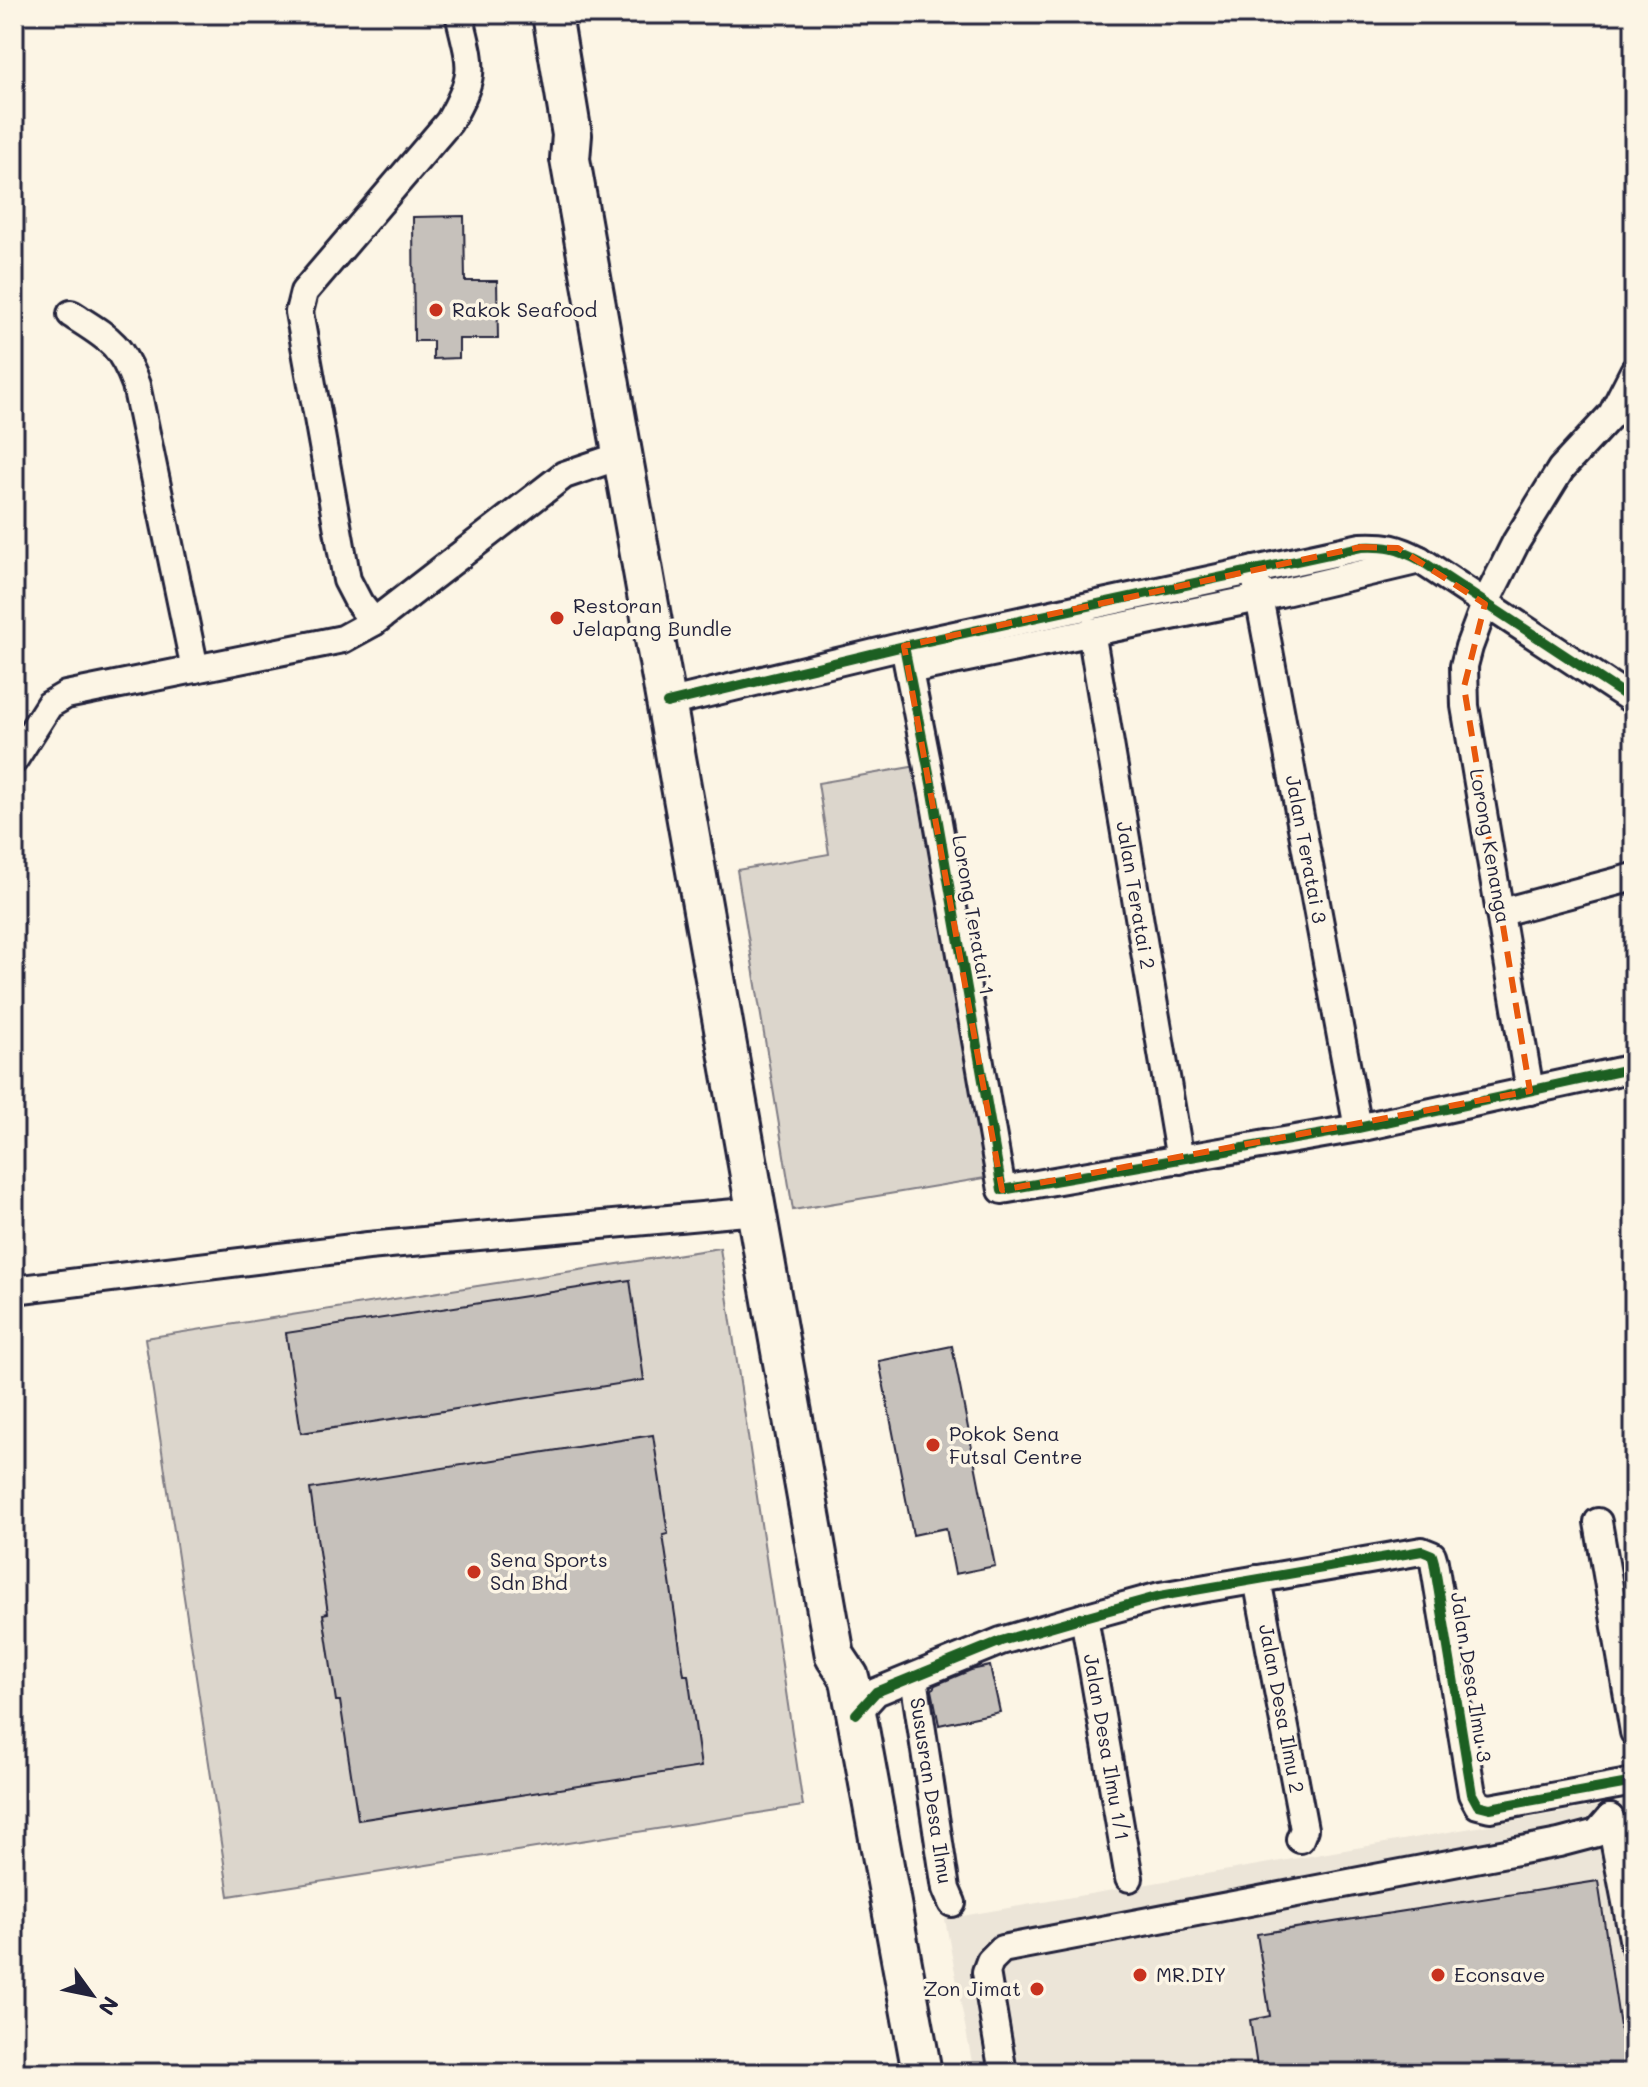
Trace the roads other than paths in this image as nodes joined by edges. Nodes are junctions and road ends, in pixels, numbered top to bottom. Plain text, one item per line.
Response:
1 (459, 14) edge
2 (531, 14) edge
3 (552, 14) edge
4 (570, 159) junction
5 (71, 314) dead end
6 (1634, 371) edge
7 (623, 455) junction
8 (1420, 560) junction
9 (1254, 570) junction
10 (1259, 598) junction
11 (1485, 604) junction
12 (374, 622) junction
13 (1091, 631) junction
14 (906, 658) junction
15 (195, 669) junction
16 (1633, 699) edge
17 (667, 703) junction
18 (14, 760) edge
19 (1634, 877) edge
20 (1502, 912) junction
21 (1634, 1068) edge
22 (1530, 1091) junction
23 (1358, 1128) junction
24 (1180, 1160) junction
25 (757, 1211) junction
26 (14, 1290) edge
27 (1598, 1522) dead end
28 (1257, 1579) junction
29 (1084, 1617) junction
30 (914, 1678) junction
31 (854, 1686) junction
32 (1634, 1732) edge
33 (1634, 1782) edge
34 (1300, 1839) dead end
35 (1129, 1878) dead end
36 (952, 1903) dead end
37 (1634, 1944) edge
38 (916, 2073) edge
39 (1003, 2073) edge

1 - 12 street
2 - 4 highway
3 - 4 highway
4 - 7 highway
5 - 15 street
6 - 11 street, Lorong Kenanga
7 - 12 street
7 - 17 highway
8 - 9 street
8 - 10 street
8 - 11 street
9 - 10 street, Jalan Teratai 3
9 - 14 street
10 - 13 street
10 - 23 street, Jalan Teratai 3
11 - 16 street
11 - 20 street, Lorong Kenanga
12 - 15 street
13 - 14 street
13 - 24 street, Jalan Teratai 2
14 - 17 street
14 - 24 street, Lorong Teratai 1
15 - 18 street
17 - 25 highway
19 - 20 street
20 - 22 street, Lorong Kenanga
21 - 22 street
22 - 23 street
23 - 24 street
25 - 26 street
25 - 31 highway
27 - 32 street
28 - 29 street
28 - 33 street, Jalan Desa Ilmu 3
28 - 34 street, Jalan Desa Ilmu 2
29 - 30 street
29 - 35 street, Jalan Desa Ilmu 1/1
30 - 31 street
30 - 36 street, Sususran Desa Ilmu
31 - 38 highway
31 - 38 highway
37 - 39 street

